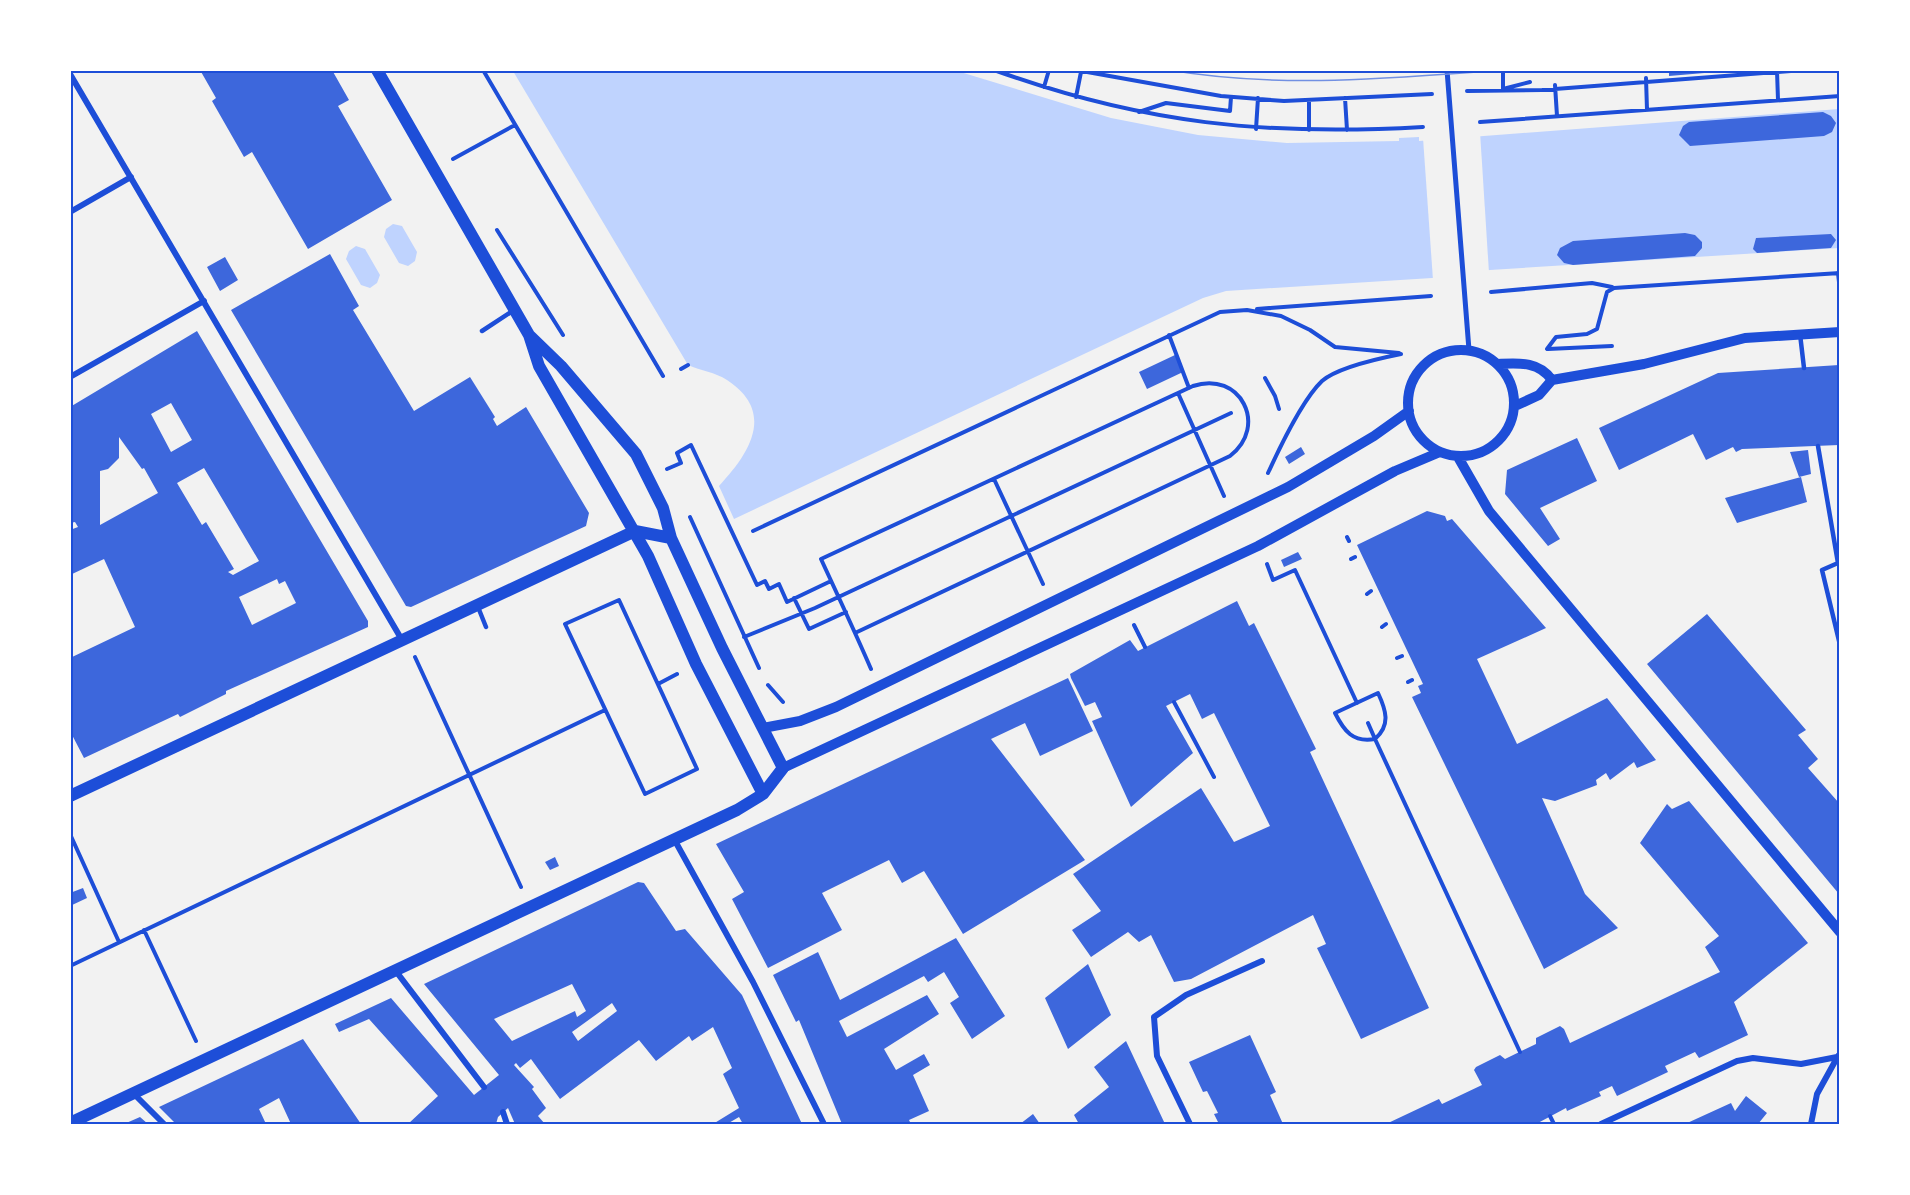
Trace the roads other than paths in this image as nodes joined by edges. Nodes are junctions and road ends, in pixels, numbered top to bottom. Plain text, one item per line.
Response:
1 (377, 70) edge
2 (1447, 70) edge
3 (70, 74) edge
4 (131, 177) junction
5 (70, 212) edge
6 (204, 301) junction
7 (514, 310) junction
8 (482, 331) dead end
9 (1839, 332) edge
10 (1800, 334) junction
11 (529, 335) junction
12 (1469, 350) junction
13 (1497, 364) junction
14 (1804, 368) dead end
15 (70, 377) edge
16 (1552, 380) junction
17 (1515, 406) junction
18 (1408, 411) junction
19 (1818, 446) dead end
20 (1440, 452) junction
21 (1458, 457) junction
22 (634, 531) junction
23 (671, 538) junction
24 (478, 607) junction
25 (486, 627) dead end
26 (402, 641) junction
27 (1839, 645) edge
28 (763, 728) junction
29 (783, 768) junction
30 (763, 794) junction
31 (70, 796) edge
32 (674, 839) junction
33 (1839, 930) edge
34 (1262, 961) dead end
35 (395, 970) junction
36 (1838, 1056) edge
37 (484, 1087) dead end
38 (134, 1093) junction
39 (502, 1112) dead end
40 (70, 1123) edge
41 (164, 1125) edge
42 (507, 1125) edge
43 (824, 1125) edge
44 (1190, 1125) edge
45 (1601, 1125) edge
46 (1811, 1125) edge

1 - 7 main road
2 - 12 street
3 - 4 street
4 - 5 street
4 - 6 street
6 - 15 street
6 - 26 street
7 - 8 lane
7 - 11 main road
9 - 10 street
10 - 14 lane
10 - 16 street
11 - 22 main road
11 - 23 main road
12 - 13 street
12 - 18 street
13 - 16 street
13 - 17 street
16 - 17 street
17 - 21 street
18 - 20 street
18 - 28 street
19 - 27 lane
20 - 21 street
20 - 29 street
21 - 33 street
22 - 23 main road
22 - 24 main road
22 - 30 main road
23 - 28 main road
24 - 25 lane
24 - 26 main road
26 - 31 main road
28 - 29 main road
29 - 30 main road
30 - 32 main road
32 - 35 main road
32 - 43 street
34 - 44 street
35 - 37 street
35 - 38 main road
36 - 45 street
36 - 46 street
38 - 40 main road
38 - 41 street
39 - 42 street

